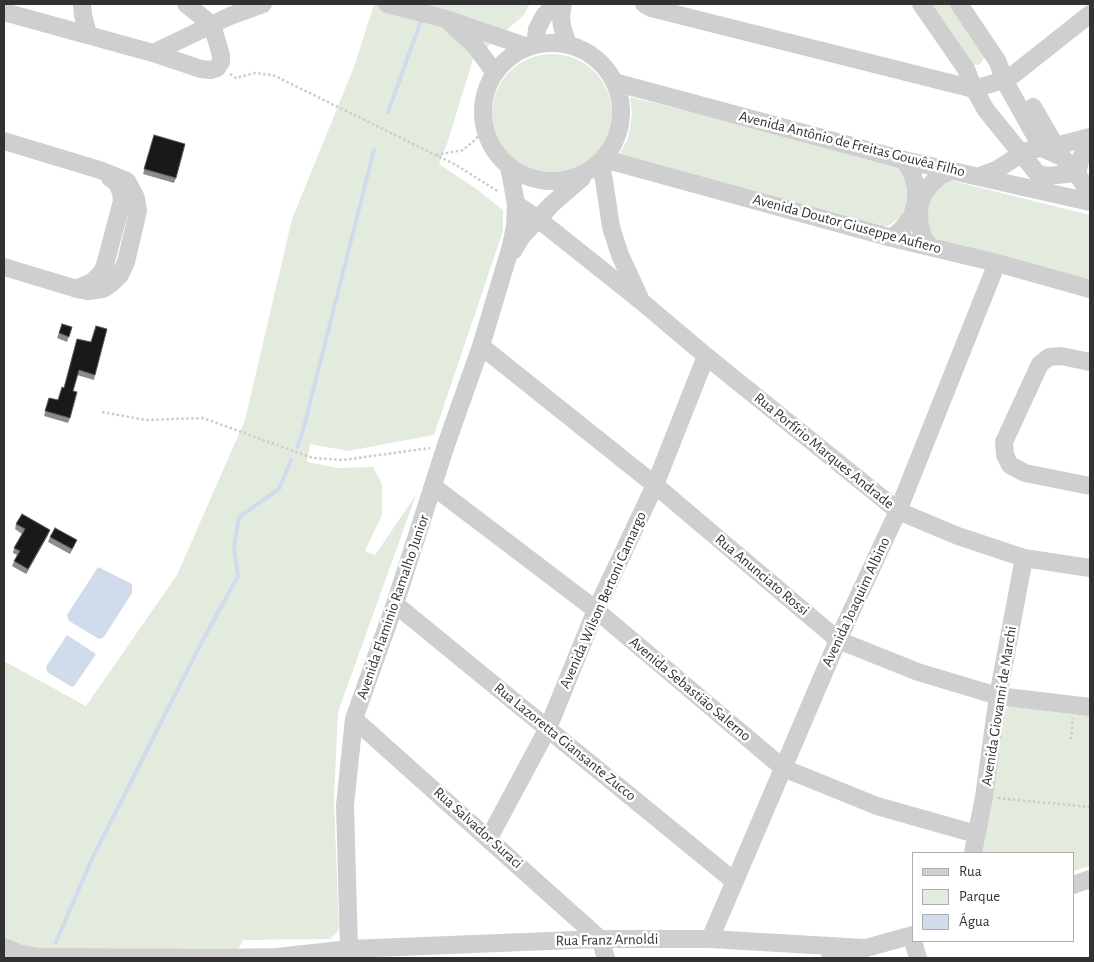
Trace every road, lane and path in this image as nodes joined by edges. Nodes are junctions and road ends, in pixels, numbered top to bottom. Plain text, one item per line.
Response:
1 (82, 4) edge
2 (186, 4) edge
3 (263, 4) edge
4 (387, 4) edge
5 (555, 4) edge
6 (563, 4) edge
7 (644, 4) edge
8 (921, 4) edge
9 (958, 4) edge
10 (235, 10) edge
11 (4, 12) edge
12 (1090, 14) edge
13 (444, 18) junction
14 (212, 25) junction
15 (88, 34) junction
16 (568, 45) junction
17 (532, 46) junction
18 (153, 53) junction
19 (495, 73) junction
20 (236, 78) dead end
21 (614, 82) junction
22 (994, 82) junction
23 (485, 128) junction
24 (1090, 139) edge
25 (4, 141) edge
26 (1039, 153) junction
27 (435, 155) junction
28 (904, 160) junction
29 (598, 164) junction
30 (509, 166) junction
31 (952, 171) junction
32 (1077, 173) junction
33 (980, 176) junction
34 (1090, 196) edge
35 (1090, 202) edge
36 (516, 204) junction
37 (538, 219) junction
38 (892, 238) junction
39 (930, 247) junction
40 (997, 263) junction
41 (504, 266) junction
42 (4, 267) edge
43 (1090, 289) edge
44 (641, 301) junction
45 (480, 346) junction
46 (706, 356) junction
47 (1090, 362) edge
48 (102, 412) dead end
49 (446, 445) junction
50 (654, 485) junction
51 (1090, 486) edge
52 (434, 487) junction
53 (898, 511) junction
54 (1024, 558) junction
55 (1090, 568) edge
56 (395, 604) junction
57 (596, 610) junction
58 (838, 640) junction
59 (998, 696) junction
60 (1082, 706) edge
61 (354, 719) junction
62 (548, 728) junction
63 (1071, 739) dead end
64 (783, 768) junction
65 (984, 797) junction
66 (1090, 807) edge
67 (976, 834) junction
68 (489, 838) junction
69 (973, 852) edge
70 (1090, 880) edge
71 (734, 881) junction
72 (1074, 885) edge
73 (710, 938) junction
74 (912, 938) edge
75 (600, 939) junction
76 (914, 942) edge
77 (4, 946) edge
78 (864, 948) junction
79 (349, 954) edge
80 (67, 958) edge
81 (606, 958) edge
82 (830, 958) edge
83 (918, 958) edge

1 - 15 street
2 - 14 street
3 - 10 street
4 - 13 street
5 - 17 street
6 - 16 street
7 - 22 street
8 - 22 street
9 - 22 street
10 - 14 street
11 - 15 street
12 - 22 street
13 - 17 street
13 - 19 street
14 - 18 street
14 - 18 street
15 - 18 street
16 - 17 street
16 - 21 street
17 - 19 street
19 - 23 street
20 - 27 path
21 - 28 street, Avenida Antônio de Freitas Gouvêa Filho
21 - 29 street
22 - 26 street
22 - 26 street
23 - 27 path
23 - 30 street
24 - 26 street
24 - 32 street
25 - 42 street
26 - 32 street
26 - 32 street
26 - 33 street
27 - 36 path
28 - 31 street, Avenida Antônio de Freitas Gouvêa Filho
28 - 38 street
29 - 30 street
29 - 37 street, Avenida Flaminio Ramalho Junior
29 - 38 street, Avenida Doutor Giuseppe Aufiero
29 - 44 street, Rua Porfírio Marques Andrade
30 - 36 street, Avenida Flaminio Ramalho Junior
31 - 33 street, Avenida Antônio de Freitas Gouvêa Filho
31 - 39 street
32 - 34 street
33 - 35 street, Avenida Antônio de Freitas Gouvêa Filho
36 - 37 street, Rua Porfírio Marques Andrade
36 - 41 street, Avenida Flaminio Ramalho Junior
37 - 41 street, Avenida Flaminio Ramalho Junior
37 - 44 street, Rua Porfírio Marques Andrade
38 - 39 street, Avenida Doutor Giuseppe Aufiero
39 - 40 street, Avenida Doutor Giuseppe Aufiero
40 - 43 street, Avenida Doutor Giuseppe Aufiero
40 - 53 street, Avenida Joaquim Albino
41 - 45 street, Avenida Flaminio Ramalho Junior
44 - 46 street, Rua Porfírio Marques Andrade
45 - 49 street, Avenida Flaminio Ramalho Junior
45 - 50 street, Rua Anunciato Rossi
46 - 50 street, Avenida Wilson Bertoni Camargo
46 - 53 street, Rua Porfírio Marques Andrade
47 - 51 street
48 - 49 path
49 - 52 street, Avenida Flaminio Ramalho Junior
50 - 57 street, Avenida Wilson Bertoni Camargo
50 - 58 street, Rua Anunciato Rossi
52 - 56 street, Avenida Flaminio Ramalho Junior
52 - 57 street, Avenida Sebastião Salerno
53 - 54 street, Rua Porfírio Marques Andrade
53 - 58 street, Avenida Joaquim Albino
54 - 55 street, Rua Porfírio Marques Andrade
54 - 59 street, Avenida Giovanni de Marchi
56 - 61 street, Avenida Flaminio Ramalho Junior
56 - 62 street, Rua Lazoretta Giansante Zucco
57 - 62 street, Avenida Wilson Bertoni Camargo
57 - 64 street, Avenida Sebastião Salerno
58 - 59 street, Rua Anunciato Rossi
58 - 64 street, Avenida Joaquim Albino
59 - 60 street, Rua Anunciato Rossi
59 - 65 street, Avenida Giovanni de Marchi
60 - 63 path
61 - 68 street, Rua Salvador Suraci
61 - 79 street, Avenida Flaminio Ramalho Junior
62 - 68 street, Avenida Wilson Bertoni Camargo
62 - 71 street, Rua Lazoretta Giansante Zucco
64 - 67 street, Avenida Sebastião Salerno
64 - 71 street, Avenida Joaquim Albino
65 - 66 path
65 - 67 street, Avenida Giovanni de Marchi
67 - 69 street, Avenida Giovanni de Marchi
68 - 75 street, Rua Salvador Suraci
70 - 72 street
71 - 73 street, Avenida Joaquim Albino
73 - 75 street, Rua Franz Arnoldi
73 - 78 street, Rua Franz Arnoldi
74 - 78 street
75 - 79 street, Rua Franz Arnoldi
75 - 81 street
76 - 83 street
77 - 80 street, Rua Franz Arnoldi
78 - 82 street
79 - 80 street, Rua Franz Arnoldi

